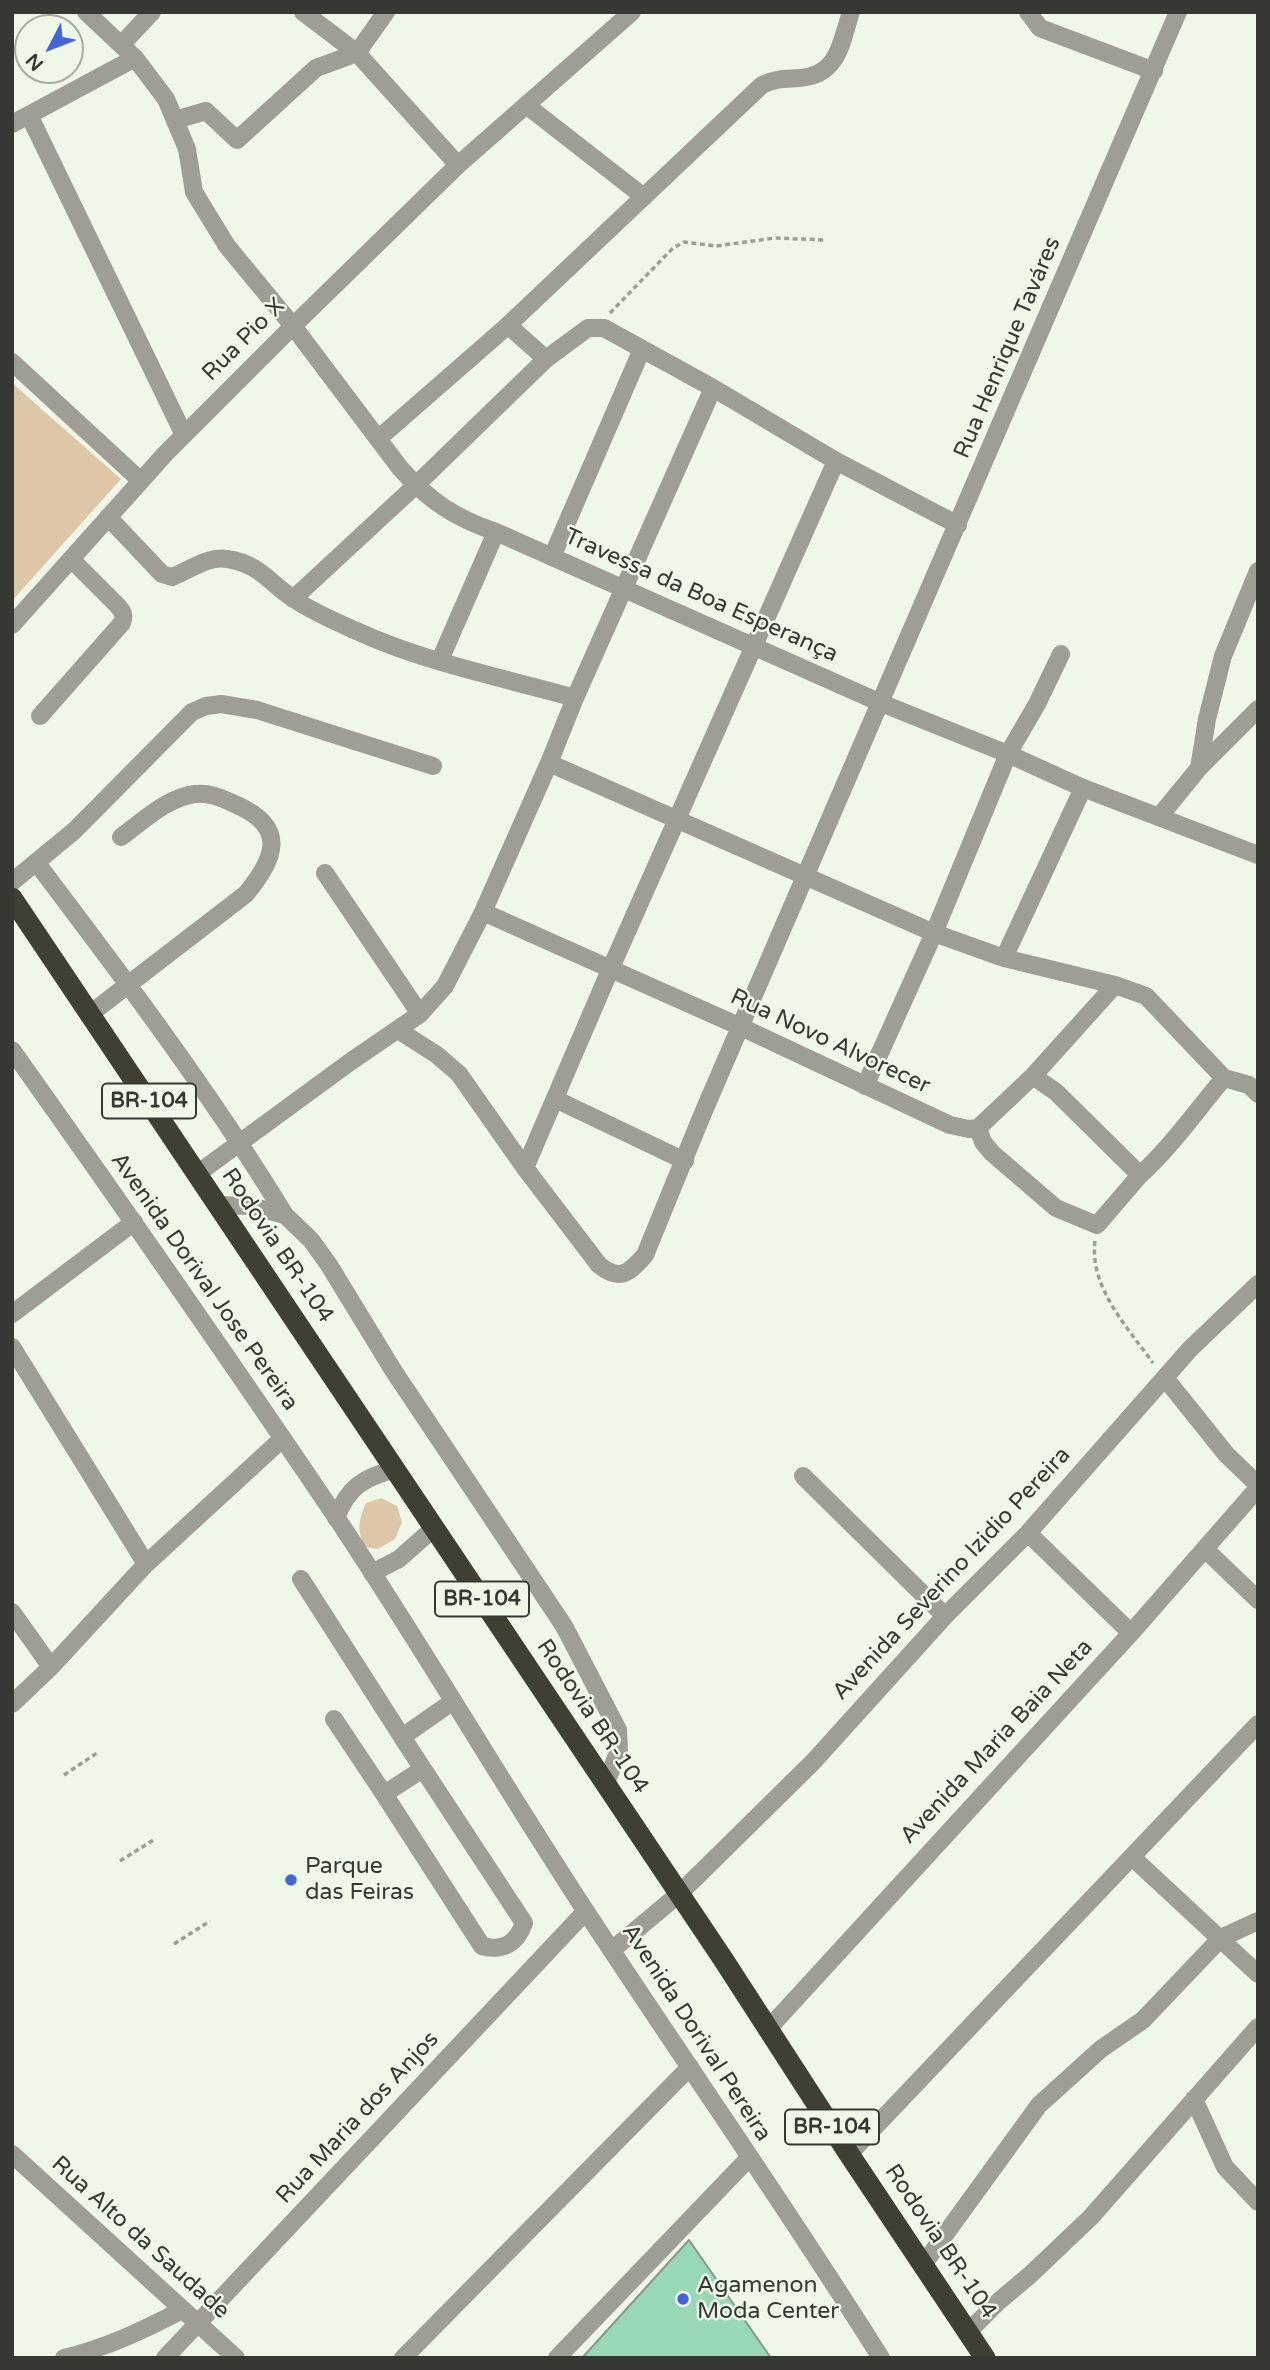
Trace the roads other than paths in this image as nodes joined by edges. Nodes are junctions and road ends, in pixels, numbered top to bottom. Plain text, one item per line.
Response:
1 (86, 12) edge
2 (152, 12) edge
3 (303, 12) edge
4 (632, 12) edge
5 (851, 12) edge
6 (1028, 12) edge
7 (1178, 12) edge
8 (383, 13) edge
9 (121, 45) junction
10 (357, 53) junction
11 (135, 58) junction
12 (1154, 71) junction
13 (526, 105) junction
14 (29, 115) junction
15 (175, 120) junction
16 (12, 124) edge
17 (458, 165) junction
18 (644, 197) junction
19 (293, 326) junction
20 (505, 328) junction
21 (642, 349) junction
22 (545, 359) junction
23 (12, 362) edge
24 (713, 388) junction
25 (184, 435) junction
26 (379, 438) junction
27 (836, 461) junction
28 (141, 481) junction
29 (415, 486) junction
30 (108, 517) junction
31 (958, 525) junction
32 (496, 532) junction
33 (552, 557) junction
34 (71, 559) junction
35 (1258, 571) edge
36 (624, 589) junction
37 (293, 599) junction
38 (12, 625) edge
39 (754, 646) junction
40 (1060, 654) dead end
41 (440, 660) junction
42 (575, 698) junction
43 (881, 703) junction
44 (1258, 709) edge
45 (40, 716) dead end
46 (1008, 754) junction
47 (549, 763) junction
48 (433, 766) dead end
49 (1199, 768) junction
50 (1083, 789) junction
51 (1159, 817) junction
52 (678, 819) junction
53 (121, 836) dead end
54 (1258, 855) edge
55 (36, 862) junction
56 (326, 873) dead end
57 (806, 876) junction
58 (12, 882) edge
59 (12, 898) edge
60 (483, 912) junction
61 (934, 933) junction
62 (1004, 958) junction
63 (610, 970) junction
64 (128, 984) junction
65 (1115, 985) junction
66 (90, 1014) junction
67 (420, 1014) junction
68 (741, 1027) junction
69 (398, 1030) junction
70 (12, 1050) edge
71 (1033, 1076) junction
72 (1224, 1078) junction
73 (865, 1086) junction
74 (1258, 1094) edge
75 (555, 1099) junction
76 (978, 1128) junction
77 (241, 1143) junction
78 (685, 1161) junction
79 (526, 1168) junction
80 (197, 1174) junction
81 (1140, 1175) junction
82 (218, 1205) junction
83 (285, 1215) junction
84 (134, 1222) junction
85 (1258, 1284) edge
86 (12, 1314) edge
87 (12, 1347) edge
88 (1165, 1378) junction
89 (282, 1439) junction
90 (395, 1469) junction
91 (803, 1476) dead end
92 (1258, 1486) edge
93 (336, 1518) junction
94 (435, 1528) junction
95 (1028, 1533) junction
96 (1205, 1549) junction
97 (146, 1564) junction
98 (372, 1573) junction
99 (301, 1579) dead end
100 (1258, 1600) edge
101 (12, 1612) edge
102 (945, 1616) junction
103 (1131, 1633) junction
104 (51, 1667) junction
105 (452, 1702) junction
106 (12, 1704) edge
107 (334, 1719) dead end
108 (1258, 1724) edge
109 (402, 1737) junction
110 (423, 1769) junction
111 (606, 1783) junction
112 (384, 1794) junction
113 (1132, 1857) junction
114 (679, 1894) junction
115 (586, 1911) junction
116 (1258, 1921) edge
117 (1221, 1938) junction
118 (612, 1950) junction
119 (1258, 1974) edge
120 (1258, 2027) edge
121 (769, 2028) junction
122 (690, 2067) junction
123 (1194, 2099) junction
124 (12, 2154) edge
125 (849, 2154) junction
126 (749, 2158) junction
127 (1258, 2202) edge
128 (923, 2265) junction
129 (181, 2310) junction
130 (198, 2323) junction
131 (968, 2332) junction
132 (64, 2358) edge
133 (165, 2358) edge
134 (236, 2358) edge
135 (403, 2358) edge
136 (557, 2358) edge
137 (881, 2358) edge
138 (985, 2358) edge

1 - 9 street, Travessa da Boa Esperança
2 - 9 street
3 - 10 street
4 - 13 street, Rua Pio X
5 - 18 street
6 - 12 street
7 - 12 street, Rua Henrique Taváres
8 - 10 street
9 - 11 street, Travessa da Boa Esperança
10 - 15 street
10 - 17 street
11 - 14 street
11 - 15 street, Travessa da Boa Esperança
12 - 31 street, Rua Henrique Taváres
13 - 17 street, Rua Pio X
13 - 18 street
14 - 16 street
14 - 25 street
15 - 19 street, Travessa da Boa Esperança
17 - 19 street, Rua Pio X
18 - 20 street
19 - 25 street, Rua Pio X
19 - 26 street, Travessa da Boa Esperança
20 - 22 street
20 - 26 street
21 - 22 street
21 - 24 street
21 - 33 street
22 - 29 street
23 - 28 street
24 - 27 street
24 - 36 street
25 - 28 street, Rua Pio X
26 - 29 street, Travessa da Boa Esperança
27 - 31 street
27 - 39 street
28 - 30 street, Rua Pio X
29 - 32 street, Travessa da Boa Esperança
29 - 37 street
30 - 34 street, Rua Pio X
30 - 37 street
31 - 43 street, Rua Henrique Taváres
32 - 33 street, Travessa da Boa Esperança
32 - 41 street
33 - 36 street, Travessa da Boa Esperança
34 - 38 street, Rua Pio X
34 - 45 street
35 - 49 street
36 - 39 street, Travessa da Boa Esperança
36 - 42 street
37 - 41 street
39 - 43 street, Travessa da Boa Esperança
39 - 52 street
40 - 46 street
41 - 42 street
42 - 47 street
43 - 46 street, Travessa da Boa Esperança
43 - 57 street, Rua Henrique Taváres
44 - 49 street
46 - 50 street, Travessa da Boa Esperança
46 - 61 street
47 - 52 street
47 - 60 street
48 - 55 street
49 - 51 street
50 - 51 street, Travessa da Boa Esperança
50 - 62 street
51 - 54 street, Travessa da Boa Esperança
52 - 57 street
52 - 63 street
53 - 64 street
55 - 58 street
55 - 64 street
56 - 67 street
57 - 61 street
57 - 68 street, Rua Henrique Taváres
59 - 66 highway, Rodovia BR-104 / BR-104
60 - 63 street, Rua Novo Alvorecer
60 - 67 street
61 - 62 street
61 - 73 street
62 - 65 street
63 - 68 street, Rua Novo Alvorecer
63 - 75 street
64 - 66 street
64 - 77 street
65 - 71 street
65 - 72 street
66 - 80 highway, Rodovia BR-104 / BR-104
67 - 69 street
68 - 73 street, Rua Novo Alvorecer
68 - 78 street, Rua Henrique Taváres
69 - 77 street
69 - 79 street
70 - 84 street, Avenida Dorival Jose Pereira
71 - 76 street
71 - 81 street
72 - 74 street
72 - 81 street
73 - 76 street, Rua Novo Alvorecer
75 - 78 street
75 - 79 street
76 - 81 street
77 - 80 street
77 - 83 street
78 - 79 street, Rua Henrique Taváres
80 - 82 highway, Rodovia BR-104 / BR-104
82 - 83 street
82 - 90 highway, Rodovia BR-104 / BR-104
83 - 111 street
84 - 86 street
84 - 89 street, Avenida Dorival Jose Pereira
85 - 88 street, Avenida Severino Izidio Pereira
87 - 97 street
88 - 92 street
88 - 95 street, Avenida Severino Izidio Pereira
89 - 93 street, Avenida Dorival Jose Pereira
89 - 97 street
90 - 93 street
90 - 94 highway, Rodovia BR-104 / BR-104
91 - 102 street
92 - 96 street, Avenida Maria Baia Neta
93 - 98 street
94 - 98 street
94 - 111 highway, Rodovia BR-104 / BR-104
95 - 102 street, Avenida Severino Izidio Pereira
95 - 103 street
96 - 100 street
96 - 103 street, Avenida Maria Baia Neta
97 - 104 street
98 - 105 street, Avenida Dorival Pereira
99 - 109 street
101 - 104 street
102 - 114 street, Avenida Severino Izidio Pereira
103 - 121 street, Avenida Maria Baia Neta
104 - 106 street
105 - 109 street
105 - 115 street, Avenida Dorival Pereira
107 - 112 street
108 - 113 street
109 - 110 street
110 - 112 street
110 - 112 street
111 - 114 highway, Rodovia BR-104 / BR-104
113 - 117 street
113 - 125 street
114 - 118 street, Avenida Severino Izidio Pereira
114 - 121 highway, Rodovia BR-104 / BR-104
115 - 118 street, Avenida Dorival Pereira
115 - 130 street, Rua Maria dos Anjos
116 - 117 street
117 - 119 street
117 - 128 street
118 - 122 street, Avenida Dorival Pereira
120 - 123 street
121 - 125 highway, Rodovia BR-104 / BR-104
122 - 126 street, Avenida Dorival Pereira
122 - 135 street
123 - 127 street
123 - 131 street
124 - 129 street, Rua Alto da Saudade
125 - 128 highway, Rodovia BR-104 / BR-104
126 - 136 street
126 - 137 street, Avenida Dorival Pereira
128 - 131 highway, Rodovia BR-104 / BR-104
129 - 130 street, Rua Alto da Saudade
129 - 132 street
130 - 133 street, Rua Maria dos Anjos
130 - 134 street, Rua Alto da Saudade
131 - 138 highway, Rodovia BR-104 / BR-104

